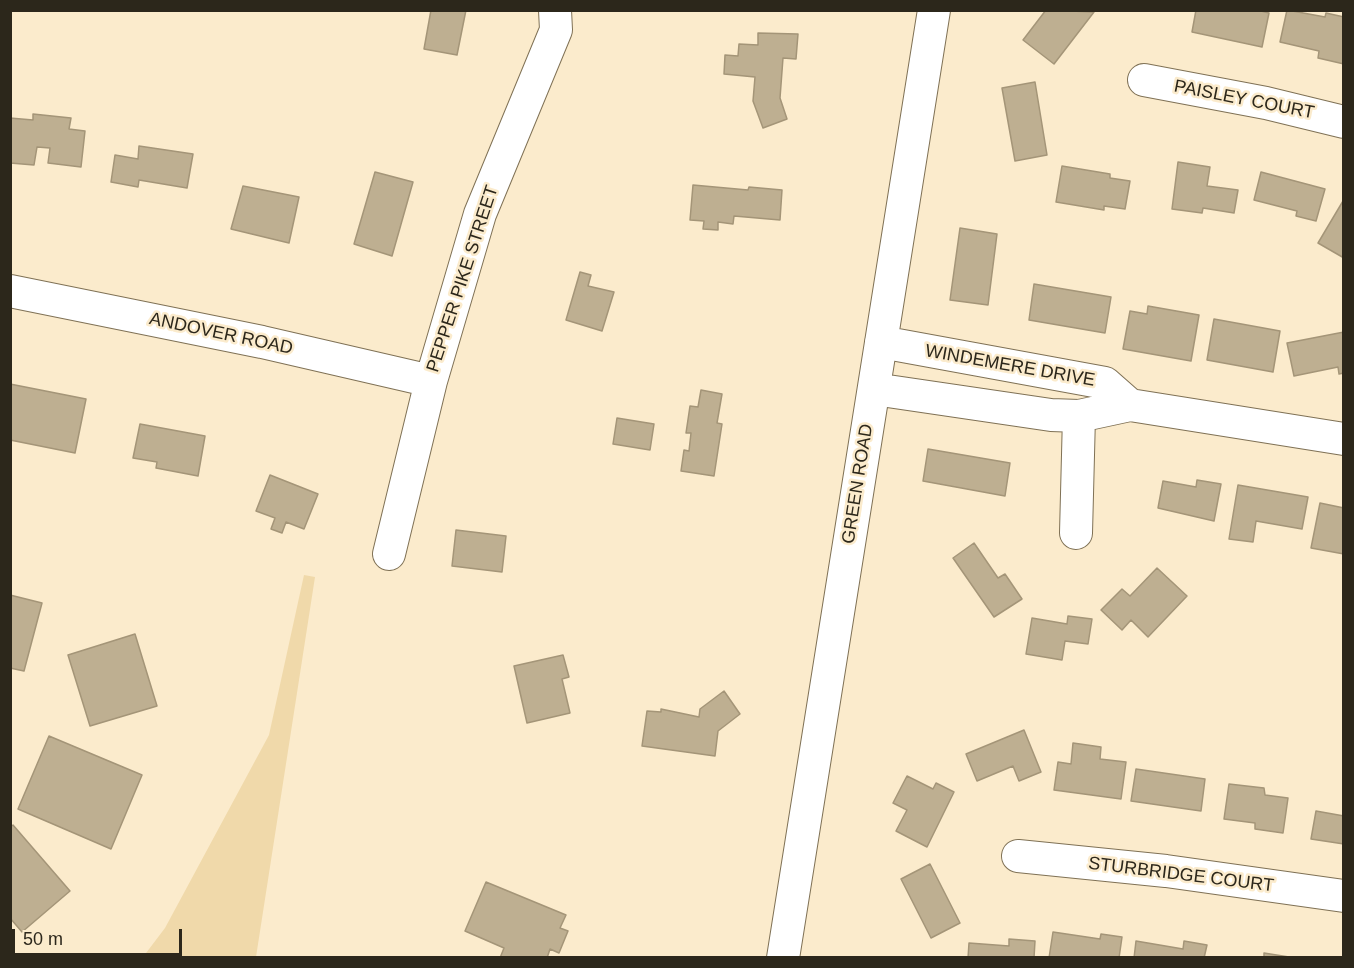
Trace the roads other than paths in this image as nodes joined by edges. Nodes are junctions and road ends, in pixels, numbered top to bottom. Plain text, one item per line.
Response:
1 (555, 10) edge
2 (934, 10) edge
3 (1144, 80) dead end
4 (1344, 122) edge
5 (10, 291) edge
6 (881, 342) junction
7 (431, 381) junction
8 (874, 388) junction
9 (1130, 405) junction
10 (1079, 416) junction
11 (1344, 439) edge
12 (1076, 533) dead end
13 (389, 554) dead end
14 (1018, 856) dead end
15 (1344, 896) edge
16 (783, 957) edge

1 - 7 street, PEPPER PIKE STREET
2 - 6 street, GREEN ROAD
3 - 4 street, PAISLEY COURT
5 - 7 street, ANDOVER ROAD
6 - 8 street, GREEN ROAD
6 - 9 street, WINDEMERE DRIVE
7 - 13 street, PEPPER PIKE STREET
8 - 10 street, WINDEMERE DRIVE
8 - 16 street, GREEN ROAD
9 - 10 street, WINDEMERE DRIVE
9 - 11 street, WINDEMERE DRIVE
10 - 12 street
14 - 15 street, STURBRIDGE COURT

